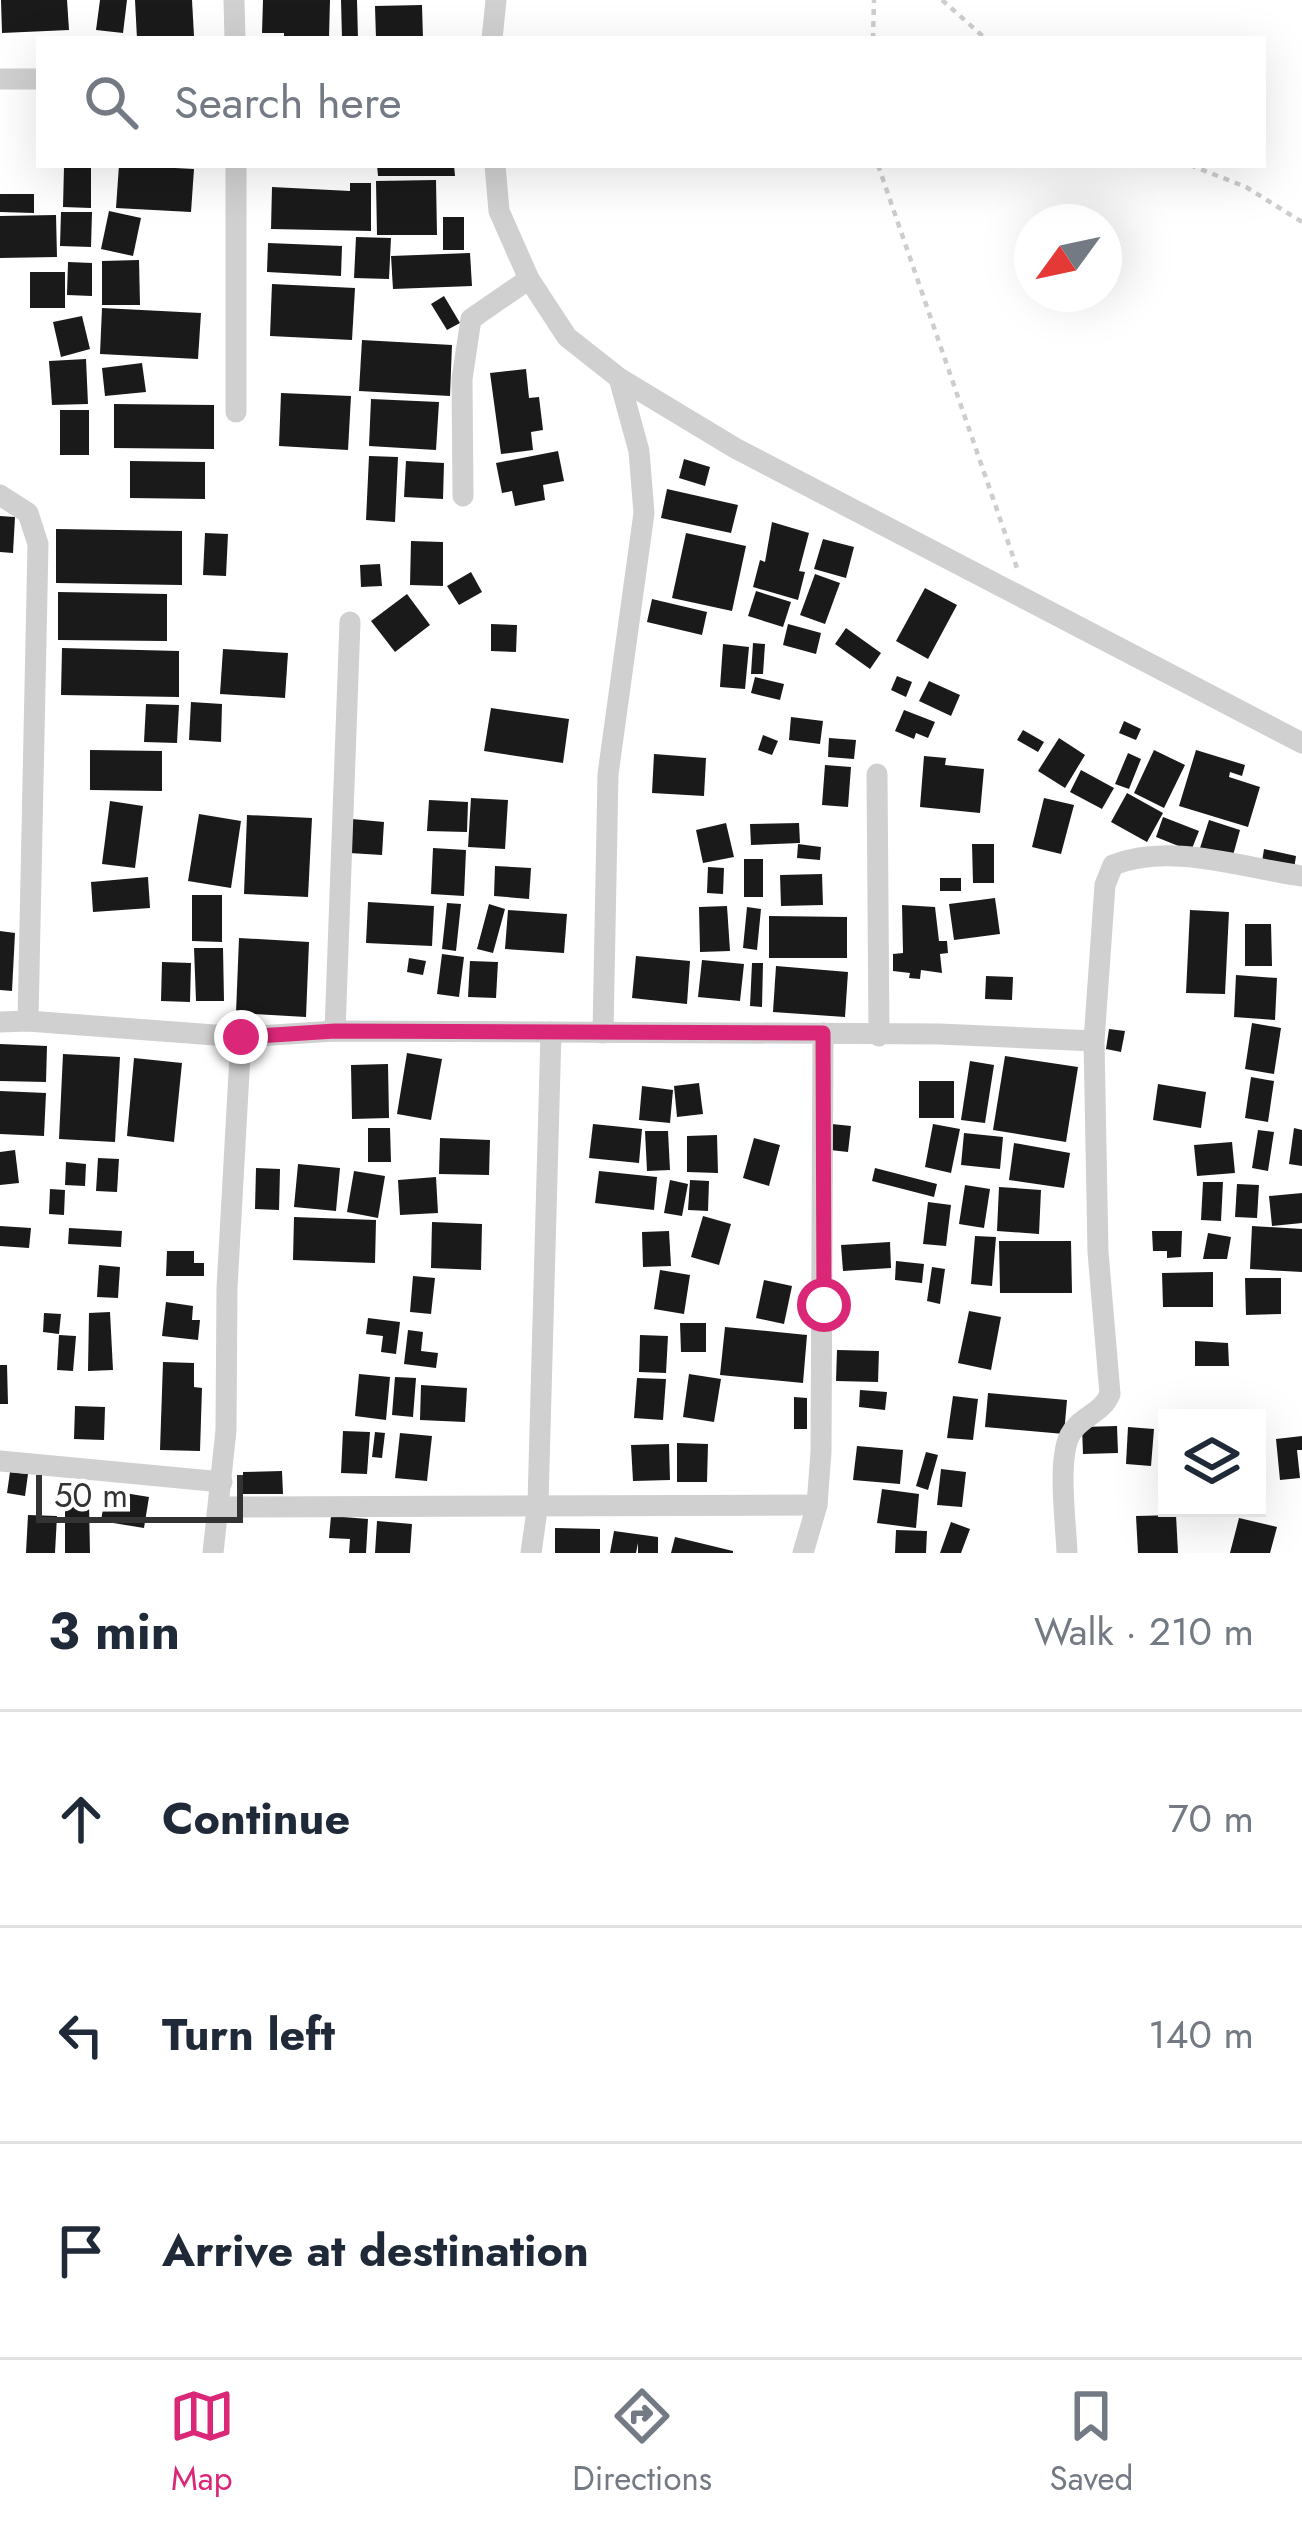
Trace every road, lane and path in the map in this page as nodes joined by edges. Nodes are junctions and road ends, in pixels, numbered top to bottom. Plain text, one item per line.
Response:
1 (234, 0) edge
2 (496, 0) edge
3 (874, 0) edge
4 (942, 0) edge
5 (235, 36) edge
6 (492, 36) edge
7 (873, 36) edge
8 (983, 36) edge
9 (0, 79) edge
10 (36, 79) edge
11 (236, 168) edge
12 (495, 168) edge
13 (879, 168) edge
14 (1197, 168) edge
15 (1302, 222) edge
16 (529, 279) junction
17 (619, 378) junction
18 (236, 412) dead end
19 (0, 495) edge
20 (463, 496) dead end
21 (1012, 592) junction
22 (350, 622) dead end
23 (1302, 743) edge
24 (877, 774) dead end
25 (1302, 876) edge
26 (28, 1021) junction
27 (0, 1022) edge
28 (335, 1031) junction
29 (551, 1032) junction
30 (823, 1033) junction
31 (603, 1034) junction
32 (879, 1036) junction
33 (241, 1037) junction
34 (1094, 1041) junction
35 (0, 1461) edge
36 (222, 1482) junction
37 (538, 1503) junction
38 (817, 1505) junction
39 (220, 1507) junction
40 (213, 1553) edge
41 (532, 1553) edge
42 (803, 1553) edge
43 (1066, 1553) edge

1 - 5 street
2 - 6 street
3 - 7 path
4 - 8 path
9 - 10 street
11 - 18 street
12 - 16 street
13 - 21 path
14 - 15 path
16 - 17 street
16 - 20 street
17 - 21 street
17 - 31 street
19 - 26 street
21 - 23 street
22 - 28 street
24 - 32 street
25 - 34 street
26 - 27 street
26 - 33 street
28 - 29 street
28 - 33 street
29 - 31 street
29 - 37 street
30 - 31 street
30 - 32 street
30 - 38 street
32 - 34 street
33 - 36 street
34 - 43 street
35 - 36 street
36 - 39 street
37 - 38 street
37 - 39 street
37 - 41 street
38 - 42 street
39 - 40 street

